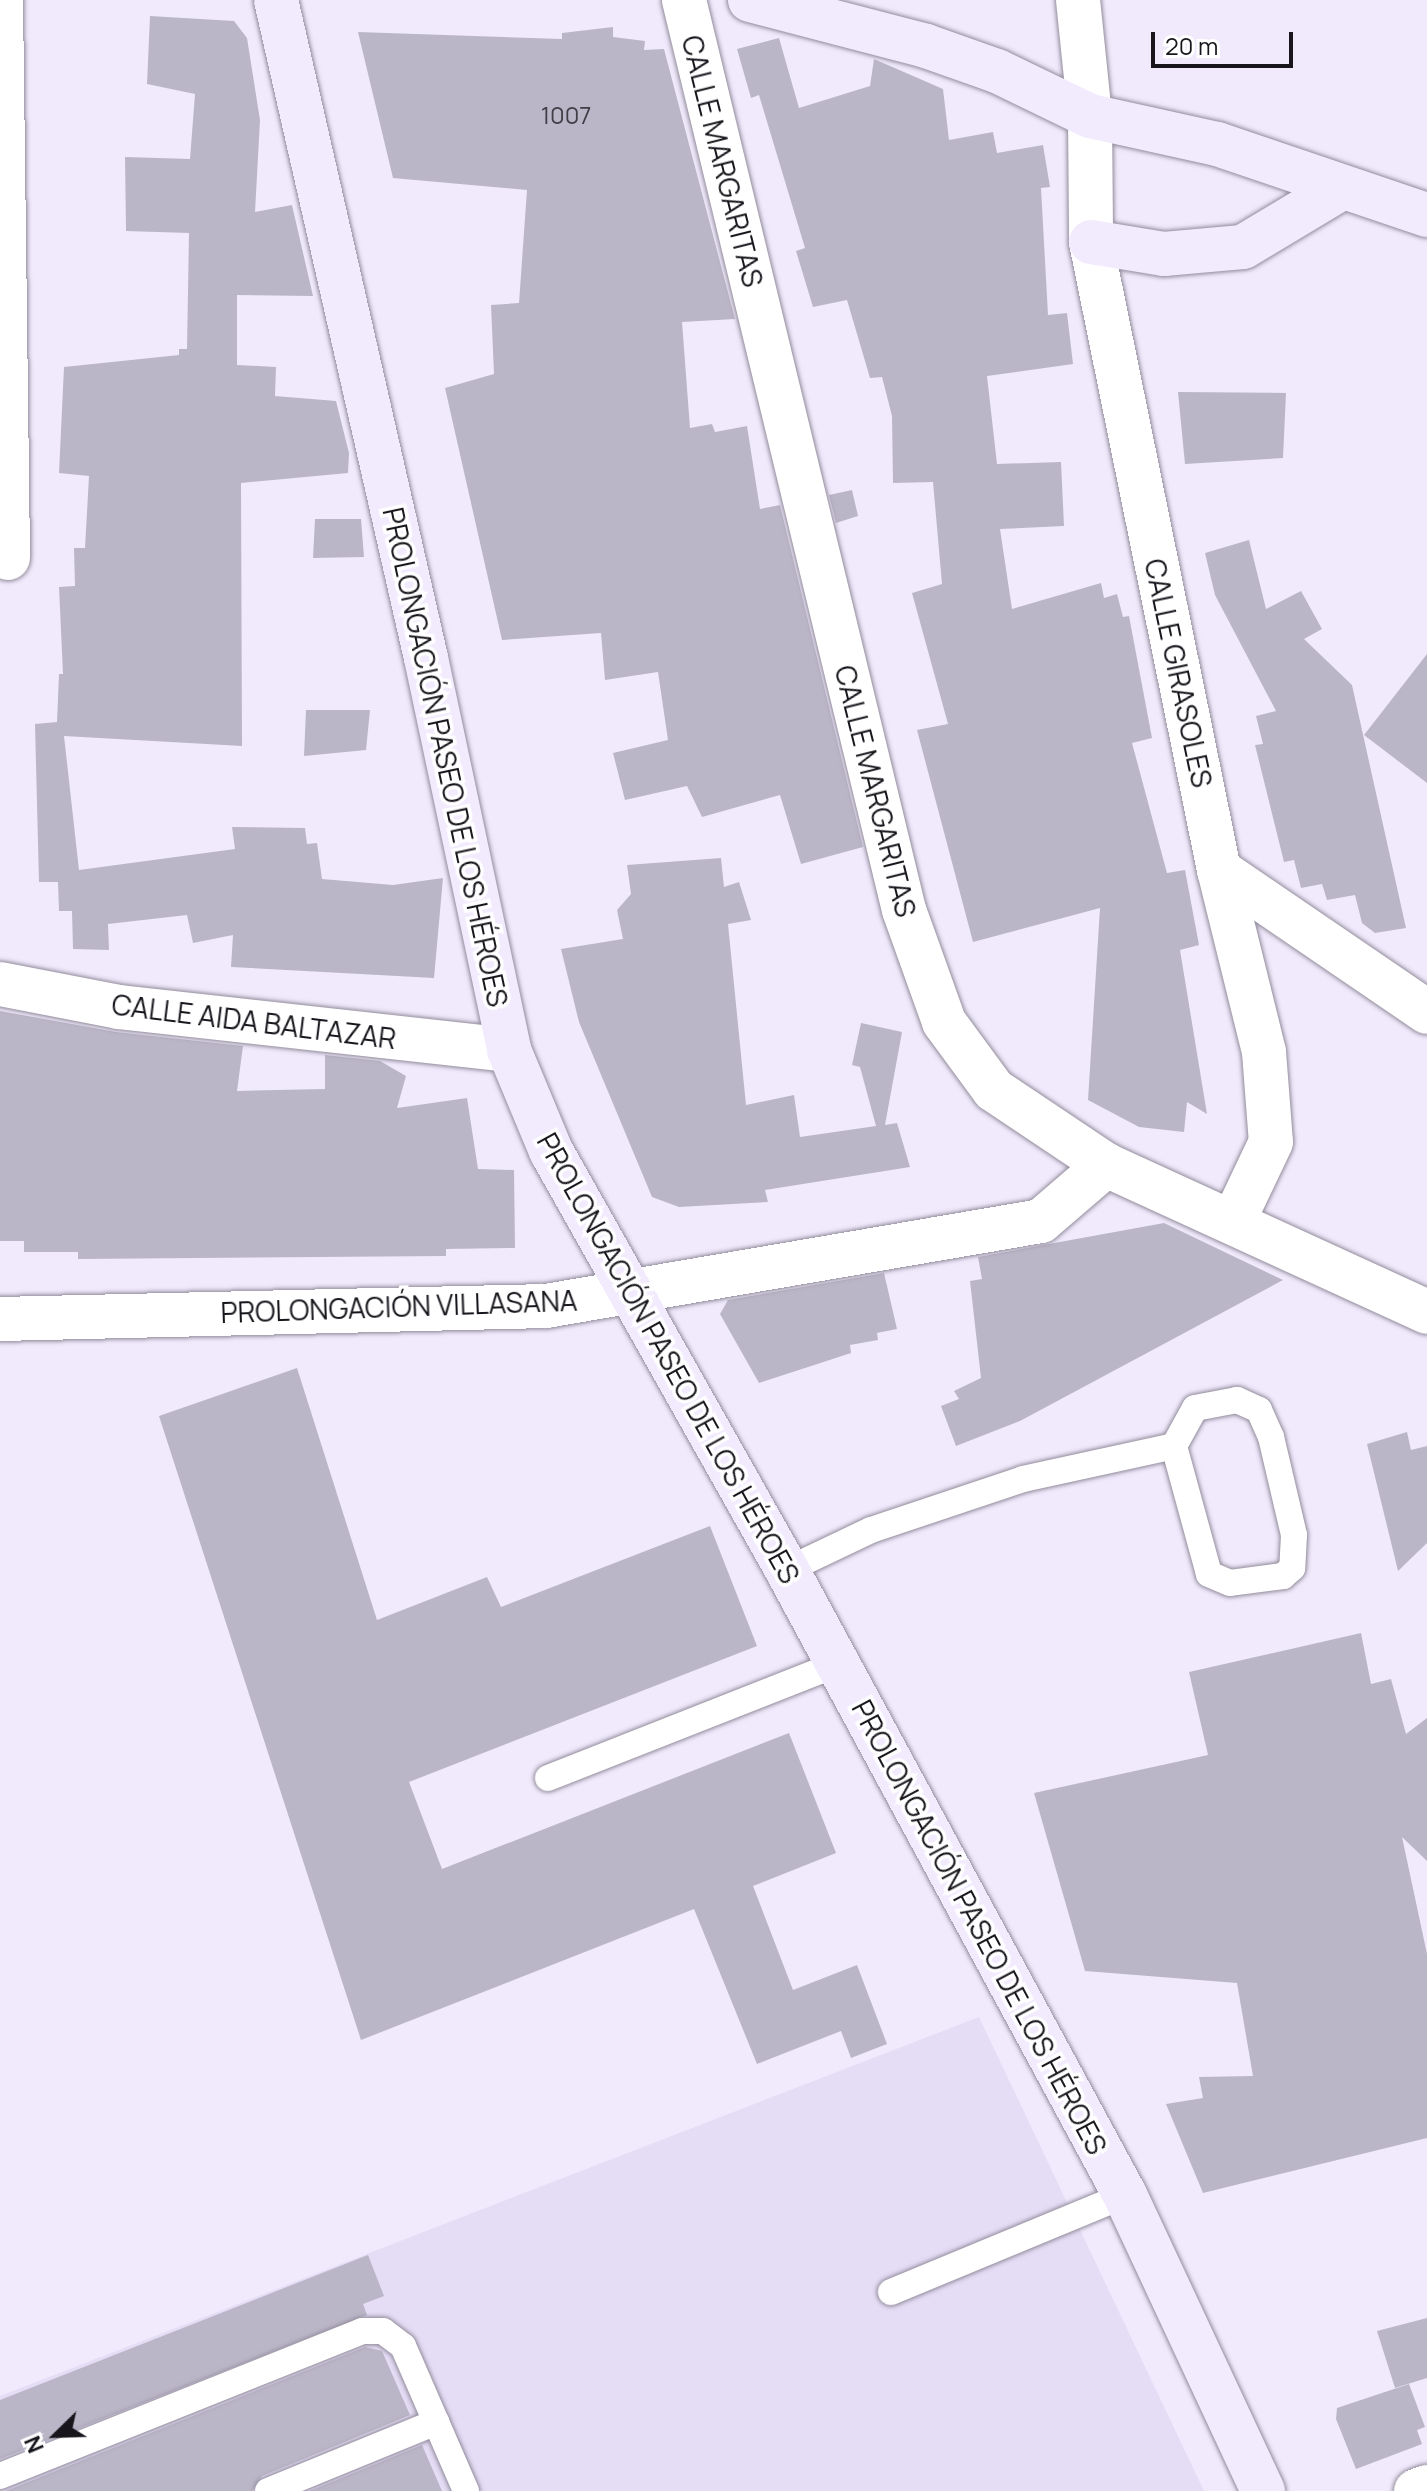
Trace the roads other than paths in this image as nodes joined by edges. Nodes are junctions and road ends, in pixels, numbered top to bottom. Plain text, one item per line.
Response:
1 (1, 0) edge
2 (276, 0) edge
3 (684, 0) edge
4 (750, 0) edge
5 (1078, 0) edge
6 (1090, 116) junction
7 (1340, 189) junction
8 (1427, 215) edge
9 (1091, 242) junction
10 (8, 558) dead end
11 (1219, 870) junction
12 (0, 984) edge
13 (1427, 1012) edge
14 (509, 1050) junction
15 (1106, 1165) junction
16 (1234, 1220) junction
17 (630, 1291) junction
18 (1427, 1312) edge
19 (0, 1319) edge
20 (1174, 1446) junction
21 (787, 1570) junction
22 (838, 1664) junction
23 (548, 1778) dead end
24 (1125, 2195) junction
25 (891, 2292) dead end
26 (436, 2422) junction
27 (0, 2476) edge
28 (1427, 2487) edge
29 (268, 2491) edge
30 (466, 2491) edge
31 (1263, 2491) edge
32 (1416, 2491) edge

1 - 10 street
2 - 14 street, PROLONGACIÓN PASEO DE LOS HÉROES
3 - 15 street, CALLE MARGARITAS
4 - 6 street
5 - 6 street, CALLE GIRASOLES
6 - 7 street
6 - 9 street, CALLE GIRASOLES
7 - 8 street
7 - 9 street
9 - 11 street, CALLE GIRASOLES
11 - 13 street
11 - 16 street, CALLE GIRASOLES
12 - 14 street, CALLE AIDA BALTAZAR
14 - 17 street, PROLONGACIÓN PASEO DE LOS HÉROES
15 - 16 street, CALLE MARGARITAS
15 - 17 street, PROLONGACIÓN VILLASANA
16 - 18 street, CALLE MARGARITAS
17 - 19 street, PROLONGACIÓN VILLASANA
17 - 21 street, PROLONGACIÓN PASEO DE LOS HÉROES
20 - 20 lane
20 - 21 lane
21 - 22 street, PROLONGACIÓN PASEO DE LOS HÉROES
22 - 23 lane
22 - 24 street, PROLONGACIÓN PASEO DE LOS HÉROES
24 - 25 lane
24 - 31 street, PROLONGACIÓN PASEO DE LOS HÉROES
26 - 27 lane
26 - 29 lane
26 - 30 lane
28 - 32 street

